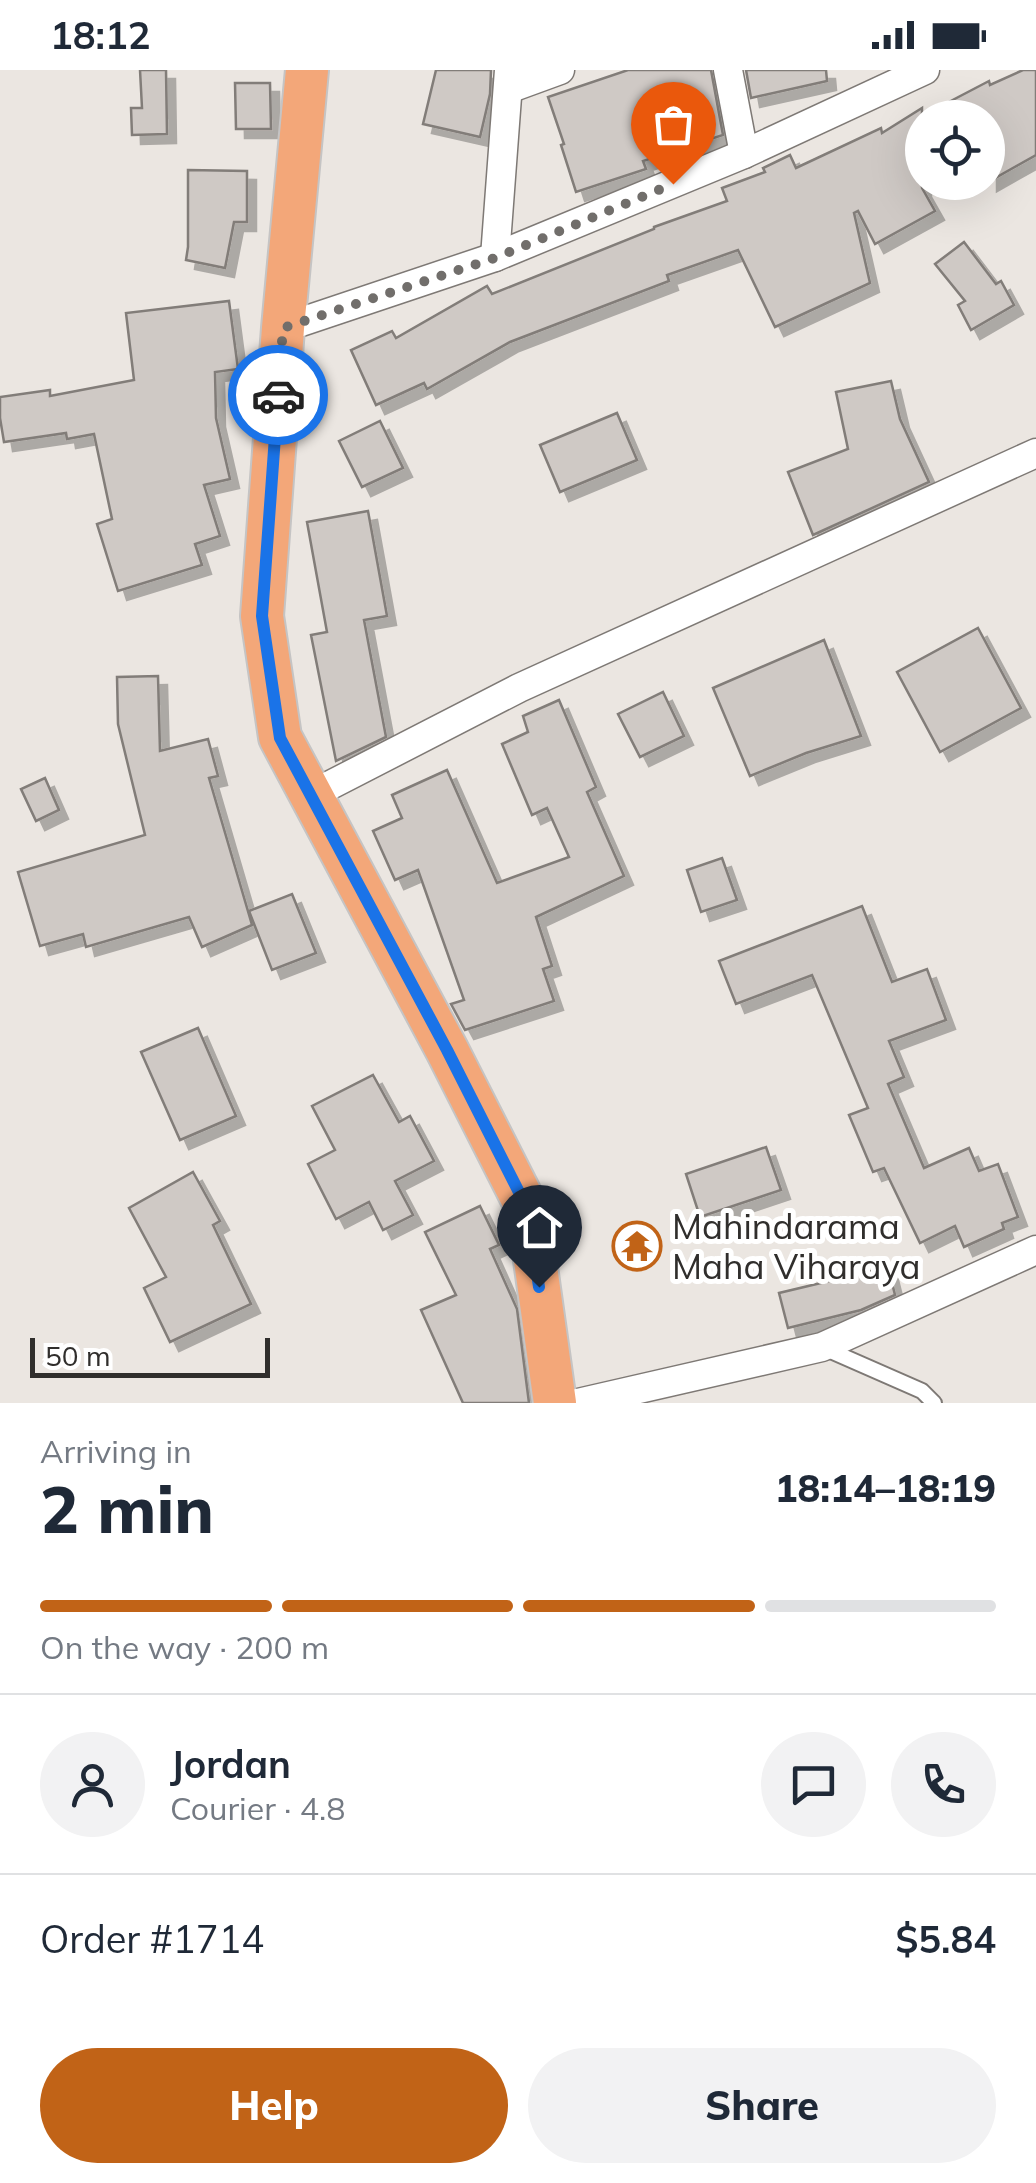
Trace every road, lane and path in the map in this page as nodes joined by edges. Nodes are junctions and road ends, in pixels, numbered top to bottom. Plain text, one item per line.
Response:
1 (307, 70) edge
2 (560, 70) edge
3 (728, 70) edge
4 (925, 70) edge
5 (509, 79) edge
6 (744, 154) junction
7 (495, 258) junction
8 (283, 328) junction
9 (1036, 452) edge
10 (311, 795) junction
11 (1036, 1250) edge
12 (822, 1347) junction
13 (555, 1403) edge
14 (578, 1403) edge
15 (934, 1403) edge

1 - 8 main road
2 - 5 street
3 - 6 street
4 - 6 street
5 - 7 street
6 - 7 street
7 - 8 street
8 - 10 main road
9 - 10 street
10 - 13 main road
11 - 12 street
12 - 14 street
12 - 15 lane

